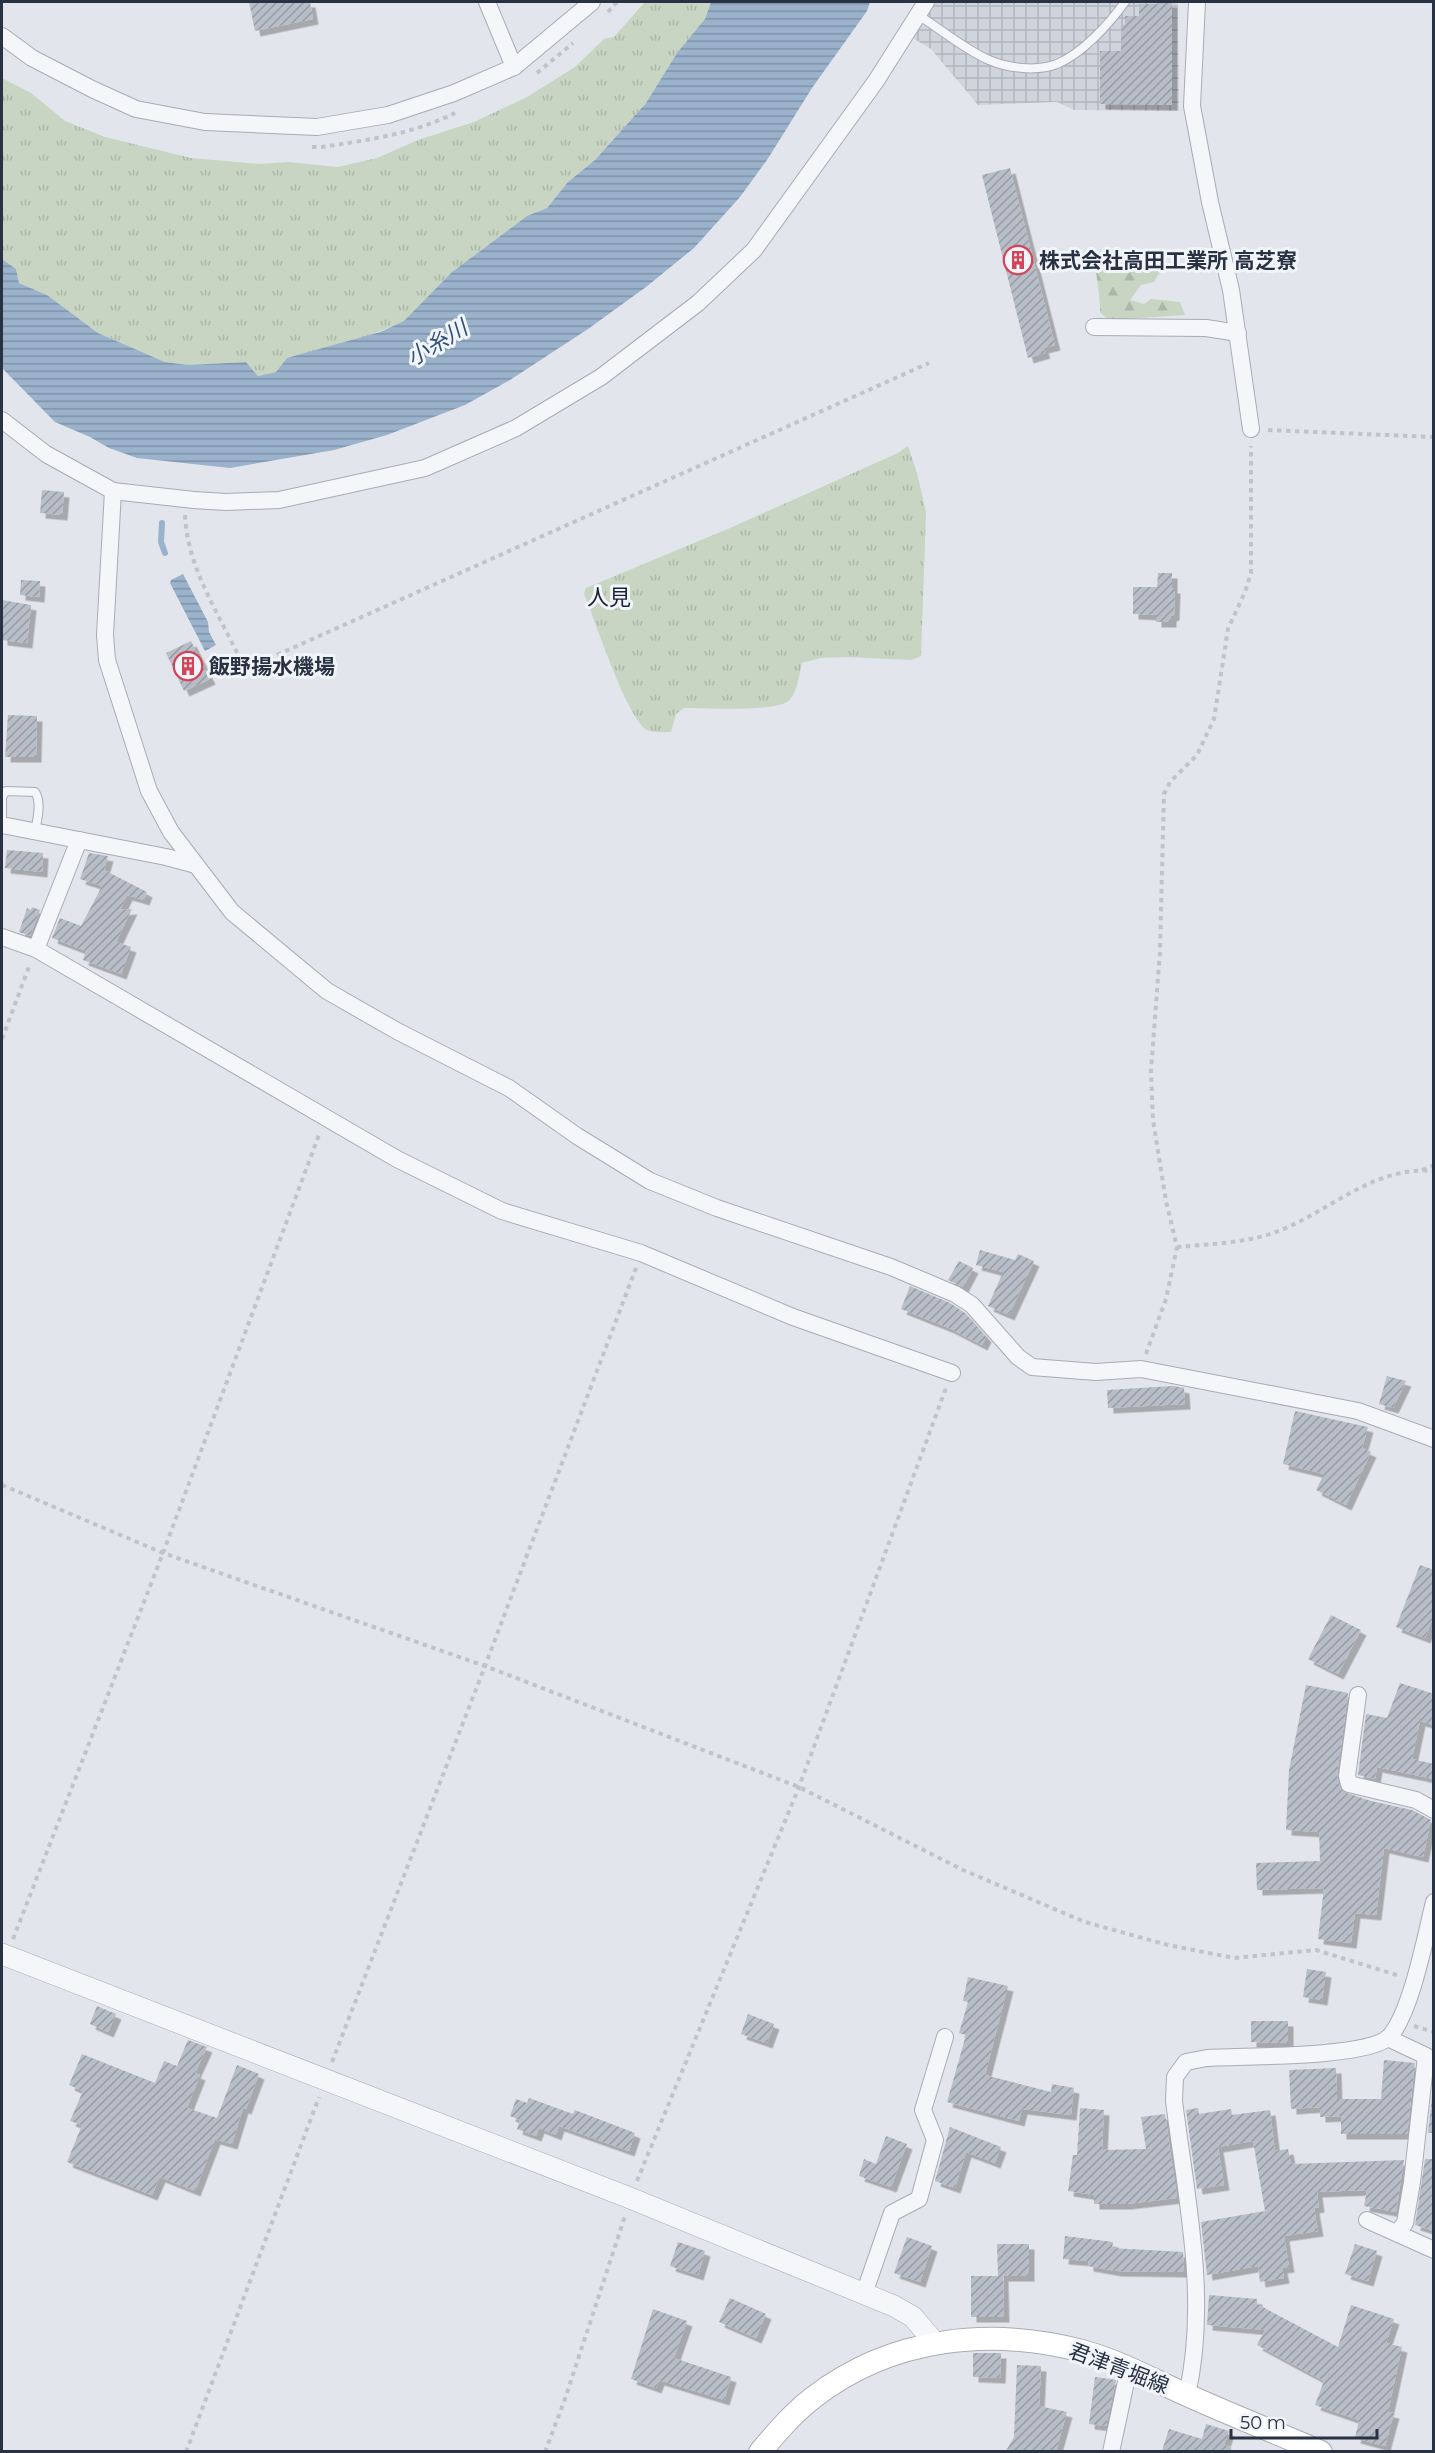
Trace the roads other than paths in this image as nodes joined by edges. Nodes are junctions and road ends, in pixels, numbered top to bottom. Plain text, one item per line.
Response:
1 (487, 2) edge
2 (592, 2) edge
3 (1125, 2) edge
4 (1197, 2) edge
5 (922, 8) edge
6 (2, 36) edge
7 (514, 67) junction
8 (1094, 327) dead end
9 (1238, 333) junction
10 (2, 420) edge
11 (1251, 429) road end
12 (113, 491) junction
13 (2, 825) edge
14 (35, 832) junction
15 (79, 840) junction
16 (196, 865) junction
17 (2, 938) edge
18 (36, 949) junction
19 (952, 1374) road end
20 (1434, 1439) edge
21 (1358, 1695) dead end
22 (1434, 1810) edge
23 (1434, 1902) edge
24 (4, 1955) edge
25 (945, 2037) dead end
26 (1388, 2038) junction
27 (1367, 2220) dead end
28 (1398, 2233) junction
29 (1434, 2250) edge
30 (864, 2294) junction
31 (935, 2343) junction
32 (1129, 2368) junction
33 (1187, 2395) junction
34 (760, 2451) edge
35 (1111, 2451) edge
36 (1321, 2451) edge

1 - 7 street
2 - 7 street
3 - 5 lane
4 - 9 street
5 - 12 street
6 - 7 street
8 - 9 street
9 - 11 street
10 - 12 street
12 - 16 street
13 - 14 street
13 - 14 lane
14 - 15 street
15 - 16 street
15 - 18 street
16 - 20 street
17 - 18 street
18 - 19 street
21 - 22 street
23 - 26 street
24 - 30 street
25 - 30 street
26 - 28 street
26 - 33 street
27 - 28 street
28 - 29 street
30 - 31 street
31 - 32 main road, 君津青堀線
31 - 34 main road, 君津青堀線
32 - 33 main road, 君津青堀線
32 - 35 street
33 - 36 main road, 君津青堀線

